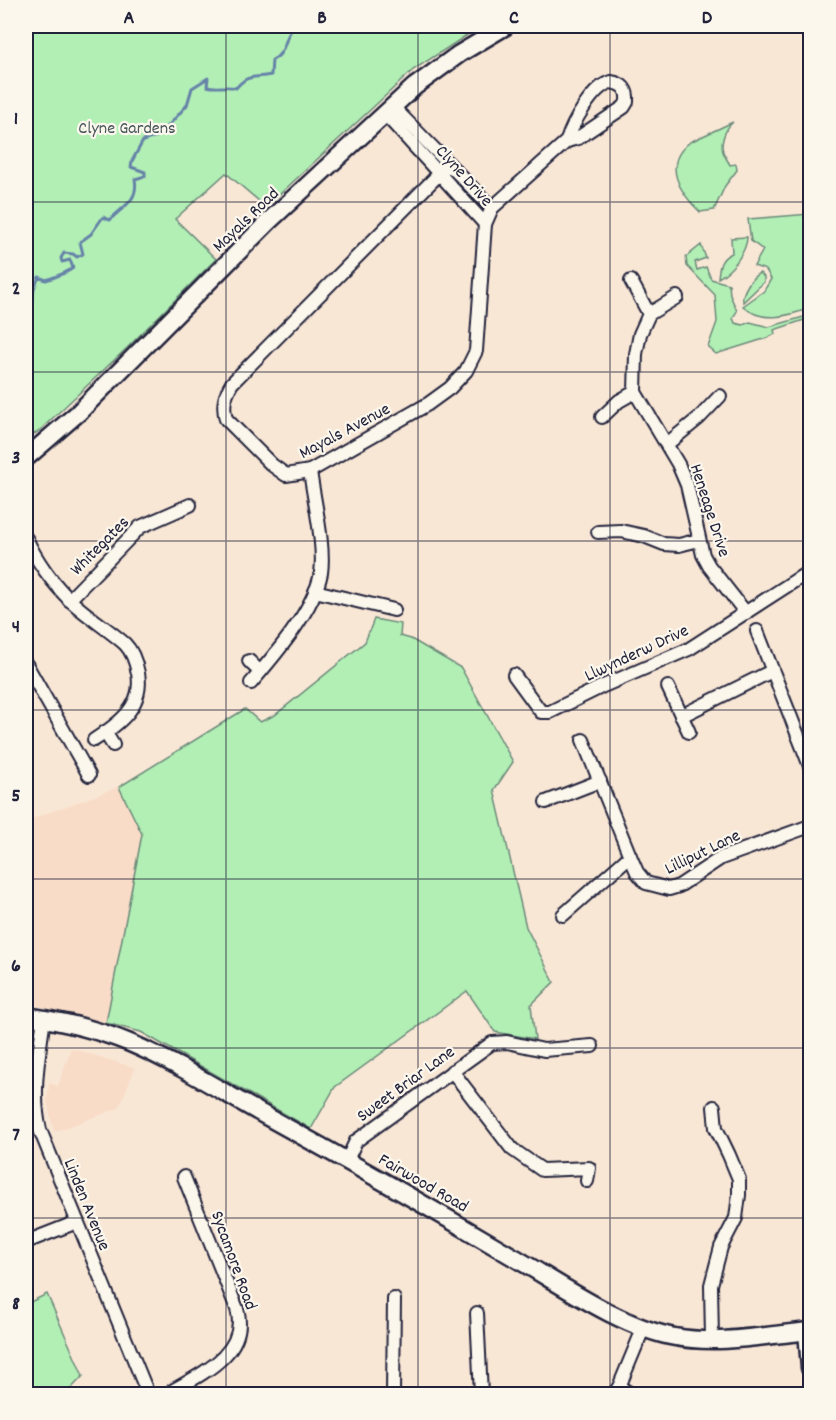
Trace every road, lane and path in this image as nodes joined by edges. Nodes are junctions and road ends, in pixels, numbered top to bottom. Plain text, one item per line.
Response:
1 (506, 26) edge
2 (389, 111) junction
3 (567, 141) junction
4 (449, 165) junction
5 (440, 174) junction
6 (492, 208) junction
7 (485, 224) junction
8 (631, 281) dead end
9 (677, 297) dead end
10 (649, 314) junction
11 (635, 392) junction
12 (720, 396) dead end
13 (602, 417) dead end
14 (667, 444) junction
15 (26, 458) edge
16 (310, 471) junction
17 (190, 505) dead end
18 (598, 532) dead end
19 (26, 538) edge
20 (699, 540) junction
21 (810, 571) edge
22 (315, 591) junction
23 (69, 600) junction
24 (394, 610) dead end
25 (746, 613) junction
26 (757, 630) dead end
27 (249, 661) dead end
28 (26, 664) edge
29 (772, 671) junction
30 (260, 672) junction
31 (514, 675) dead end
32 (251, 683) dead end
33 (668, 687) dead end
34 (681, 716) junction
35 (105, 732) junction
36 (689, 732) dead end
37 (94, 740) dead end
38 (583, 740) dead end
39 (113, 745) dead end
40 (810, 766) edge
41 (89, 775) dead end
42 (600, 781) junction
43 (546, 802) dead end
44 (810, 826) edge
45 (630, 856) junction
46 (563, 915) dead end
47 (26, 1016) edge
48 (44, 1018) junction
49 (592, 1046) dead end
50 (452, 1071) junction
51 (714, 1107) dead end
52 (347, 1160) junction
53 (184, 1177) dead end
54 (587, 1181) dead end
55 (76, 1222) junction
56 (26, 1242) edge
57 (394, 1299) dead end
58 (477, 1313) dead end
59 (644, 1329) junction
60 (809, 1331) edge
61 (712, 1339) junction
62 (810, 1368) edge
63 (616, 1391) edge
64 (148, 1395) edge
65 (167, 1395) edge
66 (393, 1395) edge
67 (481, 1395) edge
68 (631, 1395) edge

1 - 2 street, Mayals Road
2 - 4 street, Clyne Drive
2 - 5 street, Clyne Drive
2 - 15 street, Mayals Road
3 - 3 street
3 - 6 street
4 - 5 street, Mayals Avenue
4 - 6 street, Clyne Drive
5 - 7 street, Clyne Drive
5 - 16 street, Mayals Avenue
6 - 7 street, Clyne Drive
7 - 16 street, Mayals Avenue
8 - 10 street
9 - 10 street
10 - 11 street
11 - 13 street
11 - 14 street, Heneage Drive
12 - 14 street
14 - 20 street, Heneage Drive
16 - 22 street
17 - 23 street, Whitegates
18 - 20 street
19 - 23 street, Whitegates
20 - 25 street, Heneage Drive
21 - 25 street, Llwynderw Drive
22 - 24 street
22 - 30 street
23 - 35 street, Whitegates
25 - 31 street, Llwynderw Drive
26 - 29 street
27 - 30 street
28 - 41 street
29 - 34 street
29 - 40 street
30 - 32 street
33 - 34 street
34 - 36 street
35 - 37 street, Whitegates
35 - 39 street
38 - 42 street, Lilliput Lane
42 - 43 street
42 - 45 street, Lilliput Lane
44 - 45 street, Lilliput Lane
45 - 46 street
47 - 48 street, Fairwood Road
48 - 52 street, Fairwood Road
48 - 55 street, Linden Avenue
49 - 50 street, Sweet Briar Lane
50 - 52 street, Sweet Briar Lane
50 - 54 street
51 - 61 street
52 - 59 street, Fairwood Road
53 - 65 street, Sycamore Road
55 - 56 street
55 - 64 street, Linden Avenue
57 - 66 street
58 - 67 street
59 - 61 street, Fairwood Road
59 - 63 street
60 - 61 street, Fairwood Road
60 - 62 street
63 - 68 street

